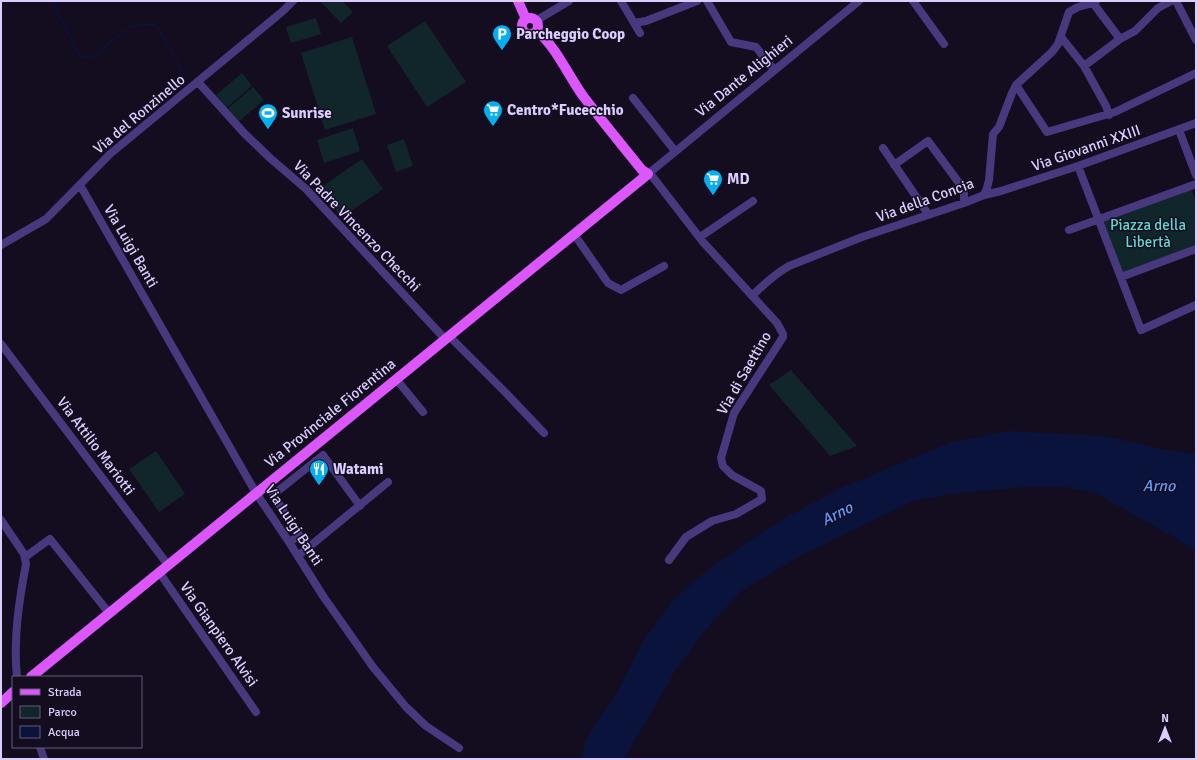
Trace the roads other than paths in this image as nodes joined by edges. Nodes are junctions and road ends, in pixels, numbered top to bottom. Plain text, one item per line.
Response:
1 (293, 1) edge
2 (518, 1) edge
3 (569, 1) edge
4 (622, 1) edge
5 (697, 1) edge
6 (707, 1) edge
7 (859, 1) edge
8 (913, 1) edge
9 (1171, 1) edge
10 (1176, 1) edge
11 (1095, 2) edge
12 (526, 19) junction
13 (537, 20) junction
14 (634, 23) junction
15 (537, 31) junction
16 (640, 33) dead end
17 (1062, 37) junction
18 (1120, 39) junction
19 (1196, 40) edge
20 (944, 44) dead end
21 (1084, 66) junction
22 (774, 70) junction
23 (1196, 73) edge
24 (198, 82) junction
25 (1016, 85) junction
26 (633, 98) dead end
27 (1109, 114) junction
28 (1196, 123) edge
29 (1179, 130) junction
30 (883, 148) dead end
31 (675, 151) junction
32 (894, 165) junction
33 (1078, 166) junction
34 (648, 174) junction
35 (1196, 175) edge
36 (1196, 184) edge
37 (80, 185) junction
38 (984, 195) junction
39 (753, 201) dead end
40 (964, 203) junction
41 (928, 214) junction
42 (1099, 219) junction
43 (1069, 230) dead end
44 (574, 234) junction
45 (700, 237) junction
46 (1, 245) edge
47 (1196, 249) edge
48 (664, 266) dead end
49 (1121, 277) junction
50 (752, 296) junction
51 (1196, 305) edge
52 (447, 338) junction
53 (1, 344) edge
54 (396, 379) junction
55 (423, 412) dead end
56 (544, 433) dead end
57 (315, 445) junction
58 (323, 455) junction
59 (388, 482) dead end
60 (256, 493) junction
61 (360, 506) junction
62 (1, 520) edge
63 (289, 542) junction
64 (298, 556) junction
65 (25, 557) junction
66 (669, 560) dead end
67 (168, 565) junction
68 (159, 572) junction
69 (109, 613) junction
70 (17, 676) edge
71 (32, 676) edge
72 (12, 693) edge
73 (1, 704) edge
74 (256, 712) dead end
75 (40, 748) edge
76 (459, 748) dead end
77 (44, 759) edge

1 - 24 street, Via del Ronzinello
2 - 12 main road
3 - 13 street
4 - 14 street
5 - 14 street
6 - 22 street
7 - 22 street, Via Dante Alighieri
8 - 20 street
9 - 18 street
10 - 19 street
11 - 17 street, Via della Concia
11 - 18 street
12 - 13 main road
12 - 15 main road
13 - 15 main road
14 - 16 street
15 - 34 main road
17 - 21 street
17 - 25 street, Via della Concia
18 - 21 street
21 - 27 street
22 - 31 street, Via Dante Alighieri
23 - 27 street
24 - 37 street, Via del Ronzinello
24 - 52 street, Via Padre Vincenzo Checchi
25 - 27 street
25 - 38 street, Via della Concia
26 - 31 street
28 - 29 street, Via Giovanni XXIII
29 - 33 street, Via Giovanni XXIII
29 - 35 street
30 - 32 street
31 - 34 street, Via Dante Alighieri
32 - 40 street
32 - 41 street
33 - 38 street, Via Giovanni XXIII
33 - 42 street
34 - 44 main road, Via Provinciale Fiorentina
34 - 45 street, Via di Saettino
36 - 42 street
37 - 46 street, Via del Ronzinello
37 - 60 street, Via Luigi Banti
38 - 40 street, Via della Concia
39 - 45 street
40 - 41 street, Via della Concia
41 - 50 street, Via della Concia
42 - 43 street
42 - 49 street
44 - 48 street
44 - 52 main road, Via Provinciale Fiorentina
45 - 50 street, Via di Saettino
47 - 49 street
49 - 51 street
50 - 66 street, Via di Saettino
52 - 54 main road, Via Provinciale Fiorentina
52 - 56 street, Via Padre Vincenzo Checchi
53 - 67 street, Via Attilio Mariotti
54 - 55 street
54 - 57 main road, Via Provinciale Fiorentina
57 - 58 street
57 - 60 main road, Via Provinciale Fiorentina
58 - 61 street
58 - 63 street
59 - 61 street
60 - 63 street, Via Luigi Banti
60 - 67 main road, Via Provinciale Fiorentina
61 - 64 street
62 - 65 street
63 - 64 street, Via Luigi Banti
64 - 76 street, Via Luigi Banti
65 - 69 street
65 - 70 street
67 - 68 main road, Via Provinciale Fiorentina
68 - 69 main road, Via Provinciale Fiorentina
68 - 74 street, Via Gianpiero Alvisi
69 - 71 main road, Via Provinciale Fiorentina
72 - 73 main road
75 - 77 street

